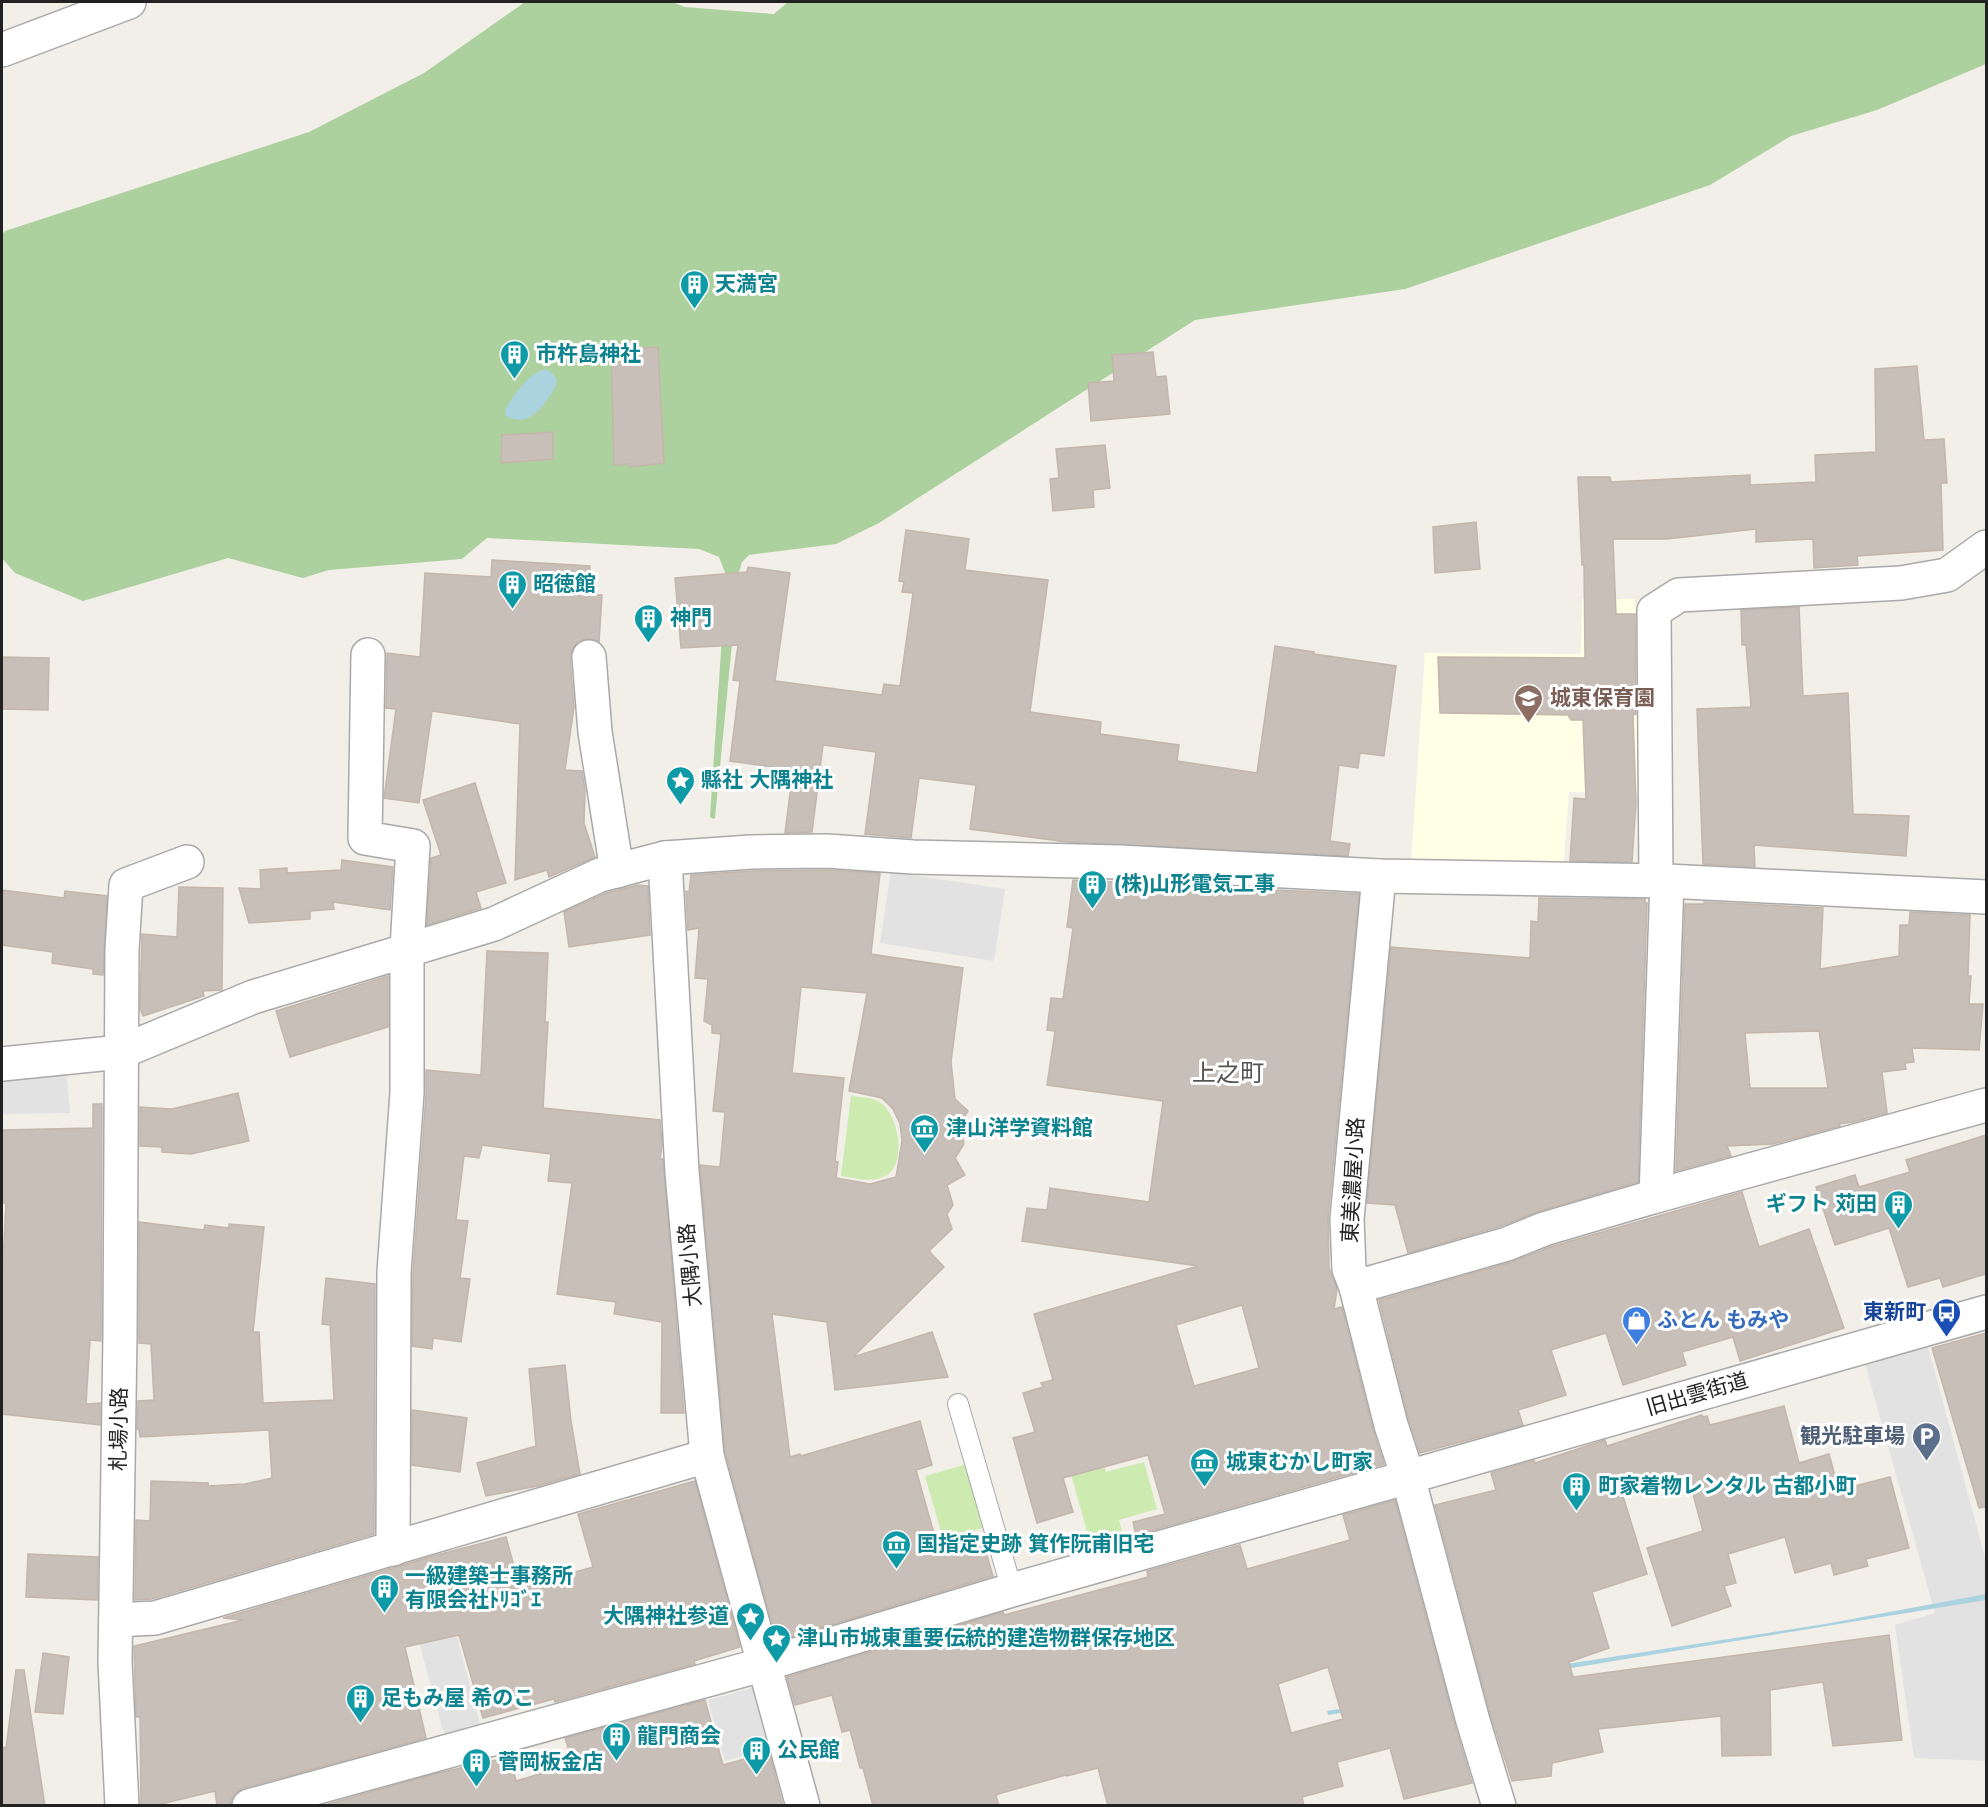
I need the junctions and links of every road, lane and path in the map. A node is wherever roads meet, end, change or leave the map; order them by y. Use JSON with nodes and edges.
{"nodes":[{"id":1,"x":129,"y":2,"type":"edge"},
{"id":2,"x":2,"y":50,"type":"edge"},
{"id":3,"x":1986,"y":547,"type":"edge"},
{"id":4,"x":368,"y":655,"type":"dead end"},
{"id":5,"x":589,"y":657,"type":"dead end"},
{"id":6,"x":665,"y":858,"type":"junction"},
{"id":7,"x":188,"y":862,"type":"dead end"},
{"id":8,"x":617,"y":871,"type":"junction"},
{"id":9,"x":1378,"y":876,"type":"junction"},
{"id":10,"x":1661,"y":880,"type":"junction"},
{"id":11,"x":1986,"y":897,"type":"edge"},
{"id":12,"x":407,"y":949,"type":"junction"},
{"id":13,"x":121,"y":1052,"type":"junction"},
{"id":14,"x":2,"y":1064,"type":"edge"},
{"id":15,"x":1986,"y":1105,"type":"edge"},
{"id":16,"x":1656,"y":1196,"type":"junction"},
{"id":17,"x":1356,"y":1287,"type":"junction"},
{"id":18,"x":1986,"y":1312,"type":"edge"},
{"id":19,"x":958,"y":1404,"type":"dead end"},
{"id":20,"x":707,"y":1456,"type":"junction"},
{"id":21,"x":1408,"y":1477,"type":"junction"},
{"id":22,"x":393,"y":1549,"type":"junction"},
{"id":23,"x":1012,"y":1590,"type":"junction"},
{"id":24,"x":116,"y":1620,"type":"junction"},
{"id":25,"x":765,"y":1664,"type":"junction"},
{"id":26,"x":122,"y":1806,"type":"edge"},
{"id":27,"x":249,"y":1806,"type":"edge"},
{"id":28,"x":803,"y":1806,"type":"edge"},
{"id":29,"x":1499,"y":1806,"type":"edge"}],
"edges":[{"from":1,"to":2,"type":"street"},
{"from":3,"to":10,"type":"street"},
{"from":4,"to":12,"type":"street"},
{"from":5,"to":8,"type":"street"},
{"from":6,"to":8,"type":"street"},
{"from":6,"to":9,"type":"street"},
{"from":6,"to":20,"type":"street","name":"大隅小路"},
{"from":7,"to":13,"type":"street","name":"札場小路"},
{"from":8,"to":12,"type":"street"},
{"from":9,"to":10,"type":"street"},
{"from":9,"to":17,"type":"street","name":"東美濃屋小路"},
{"from":10,"to":11,"type":"street"},
{"from":10,"to":16,"type":"street"},
{"from":12,"to":13,"type":"street"},
{"from":12,"to":22,"type":"street"},
{"from":13,"to":14,"type":"street"},
{"from":13,"to":24,"type":"street","name":"札場小路"},
{"from":15,"to":16,"type":"street"},
{"from":16,"to":17,"type":"street"},
{"from":17,"to":21,"type":"street","name":"東美濃屋小路"},
{"from":18,"to":21,"type":"street","name":"旧出雲街道"},
{"from":19,"to":23,"type":"lane"},
{"from":20,"to":22,"type":"street"},
{"from":20,"to":25,"type":"street","name":"大隅小路"},
{"from":21,"to":23,"type":"street","name":"旧出雲街道"},
{"from":21,"to":29,"type":"street","name":"東美濃屋小路"},
{"from":22,"to":24,"type":"street"},
{"from":23,"to":25,"type":"street","name":"旧出雲街道"},
{"from":24,"to":26,"type":"street","name":"札場小路"},
{"from":25,"to":27,"type":"street","name":"旧出雲街道"},
{"from":25,"to":28,"type":"street","name":"大隅小路"}]}
